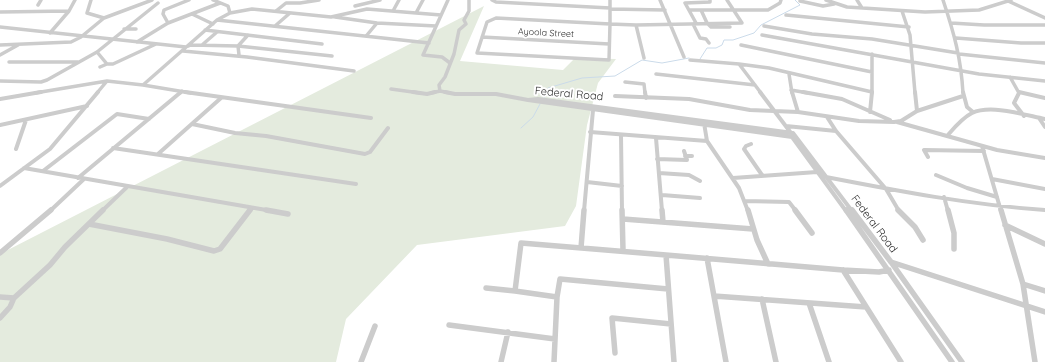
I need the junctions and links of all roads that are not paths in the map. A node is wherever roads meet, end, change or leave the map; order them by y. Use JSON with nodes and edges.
{"nodes":[{"id":1,"x":41,"y":0,"type":"edge"},
{"id":2,"x":75,"y":0,"type":"edge"},
{"id":3,"x":91,"y":0,"type":"edge"},
{"id":4,"x":189,"y":0,"type":"edge"},
{"id":5,"x":213,"y":0,"type":"edge"},
{"id":6,"x":378,"y":0,"type":"edge"},
{"id":7,"x":399,"y":0,"type":"edge"},
{"id":8,"x":423,"y":0,"type":"edge"},
{"id":9,"x":448,"y":0,"type":"edge"},
{"id":10,"x":469,"y":0,"type":"edge"},
{"id":11,"x":492,"y":0,"type":"edge"},
{"id":12,"x":527,"y":0,"type":"edge"},
{"id":13,"x":610,"y":0,"type":"edge"},
{"id":14,"x":660,"y":0,"type":"edge"},
{"id":15,"x":710,"y":0,"type":"edge"},
{"id":16,"x":727,"y":0,"type":"edge"},
{"id":17,"x":781,"y":0,"type":"edge"},
{"id":18,"x":826,"y":0,"type":"edge"},
{"id":19,"x":857,"y":0,"type":"edge"},
{"id":20,"x":943,"y":0,"type":"edge"},
{"id":21,"x":949,"y":0,"type":"edge"},
{"id":22,"x":1010,"y":0,"type":"edge"},
{"id":23,"x":152,"y":1,"type":"edge"},
{"id":24,"x":800,"y":1,"type":"dead end"},
{"id":25,"x":158,"y":3,"type":"junction"},
{"id":26,"x":220,"y":3,"type":"junction"},
{"id":27,"x":315,"y":4,"type":"dead end"},
{"id":28,"x":526,"y":4,"type":"junction"},
{"id":29,"x":834,"y":4,"type":"junction"},
{"id":30,"x":38,"y":5,"type":"dead end"},
{"id":31,"x":170,"y":6,"type":"junction"},
{"id":32,"x":355,"y":6,"type":"dead end"},
{"id":33,"x":862,"y":8,"type":"junction"},
{"id":34,"x":610,"y":9,"type":"junction"},
{"id":35,"x":665,"y":10,"type":"junction"},
{"id":36,"x":689,"y":10,"type":"junction"},
{"id":37,"x":701,"y":10,"type":"junction"},
{"id":38,"x":69,"y":11,"type":"junction"},
{"id":39,"x":276,"y":11,"type":"junction"},
{"id":40,"x":393,"y":11,"type":"junction"},
{"id":41,"x":734,"y":11,"type":"junction"},
{"id":42,"x":902,"y":11,"type":"junction"},
{"id":43,"x":946,"y":11,"type":"junction"},
{"id":44,"x":0,"y":12,"type":"edge"},
{"id":45,"x":230,"y":13,"type":"junction"},
{"id":46,"x":290,"y":13,"type":"junction"},
{"id":47,"x":343,"y":13,"type":"junction"},
{"id":48,"x":416,"y":13,"type":"junction"},
{"id":49,"x":192,"y":14,"type":"junction"},
{"id":50,"x":441,"y":15,"type":"junction"},
{"id":51,"x":786,"y":15,"type":"dead end"},
{"id":52,"x":331,"y":17,"type":"junction"},
{"id":53,"x":104,"y":18,"type":"junction"},
{"id":54,"x":342,"y":18,"type":"junction"},
{"id":55,"x":1045,"y":18,"type":"edge"},
{"id":56,"x":217,"y":20,"type":"junction"},
{"id":57,"x":168,"y":23,"type":"junction"},
{"id":58,"x":377,"y":23,"type":"junction"},
{"id":59,"x":707,"y":23,"type":"junction"},
{"id":60,"x":951,"y":23,"type":"junction"},
{"id":61,"x":213,"y":24,"type":"junction"},
{"id":62,"x":610,"y":24,"type":"junction"},
{"id":63,"x":694,"y":24,"type":"junction"},
{"id":64,"x":636,"y":25,"type":"junction"},
{"id":65,"x":671,"y":25,"type":"junction"},
{"id":66,"x":1045,"y":25,"type":"edge"},
{"id":67,"x":0,"y":26,"type":"edge"},
{"id":68,"x":275,"y":26,"type":"junction"},
{"id":69,"x":436,"y":26,"type":"junction"},
{"id":70,"x":764,"y":26,"type":"dead end"},
{"id":71,"x":730,"y":27,"type":"dead end"},
{"id":72,"x":909,"y":27,"type":"junction"},
{"id":73,"x":124,"y":29,"type":"junction"},
{"id":74,"x":136,"y":29,"type":"dead end"},
{"id":75,"x":205,"y":30,"type":"junction"},
{"id":76,"x":217,"y":32,"type":"junction"},
{"id":77,"x":50,"y":33,"type":"junction"},
{"id":78,"x":248,"y":35,"type":"junction"},
{"id":79,"x":367,"y":35,"type":"junction"},
{"id":80,"x":762,"y":35,"type":"dead end"},
{"id":81,"x":82,"y":36,"type":"junction"},
{"id":82,"x":482,"y":37,"type":"junction"},
{"id":83,"x":956,"y":38,"type":"junction"},
{"id":84,"x":112,"y":39,"type":"junction"},
{"id":85,"x":137,"y":42,"type":"junction"},
{"id":86,"x":429,"y":43,"type":"junction"},
{"id":87,"x":709,"y":43,"type":"dead end"},
{"id":88,"x":1045,"y":43,"type":"edge"},
{"id":89,"x":19,"y":44,"type":"junction"},
{"id":90,"x":156,"y":44,"type":"junction"},
{"id":91,"x":322,"y":44,"type":"dead end"},
{"id":92,"x":609,"y":44,"type":"junction"},
{"id":93,"x":0,"y":45,"type":"edge"},
{"id":94,"x":202,"y":45,"type":"junction"},
{"id":95,"x":741,"y":45,"type":"dead end"},
{"id":96,"x":911,"y":45,"type":"junction"},
{"id":97,"x":238,"y":46,"type":"junction"},
{"id":98,"x":186,"y":47,"type":"junction"},
{"id":99,"x":182,"y":51,"type":"junction"},
{"id":100,"x":97,"y":52,"type":"junction"},
{"id":101,"x":872,"y":54,"type":"junction"},
{"id":102,"x":958,"y":54,"type":"junction"},
{"id":103,"x":0,"y":55,"type":"edge"},
{"id":104,"x":238,"y":55,"type":"junction"},
{"id":105,"x":332,"y":56,"type":"dead end"},
{"id":106,"x":684,"y":57,"type":"dead end"},
{"id":107,"x":644,"y":58,"type":"dead end"},
{"id":108,"x":690,"y":60,"type":"dead end"},
{"id":109,"x":9,"y":62,"type":"dead end"},
{"id":110,"x":78,"y":62,"type":"junction"},
{"id":111,"x":913,"y":62,"type":"junction"},
{"id":112,"x":450,"y":63,"type":"junction"},
{"id":113,"x":1045,"y":63,"type":"edge"},
{"id":114,"x":107,"y":64,"type":"junction"},
{"id":115,"x":739,"y":64,"type":"junction"},
{"id":116,"x":100,"y":67,"type":"dead end"},
{"id":117,"x":354,"y":71,"type":"dead end"},
{"id":118,"x":962,"y":71,"type":"junction"},
{"id":119,"x":872,"y":72,"type":"junction"},
{"id":120,"x":656,"y":74,"type":"dead end"},
{"id":121,"x":789,"y":74,"type":"junction"},
{"id":122,"x":1010,"y":77,"type":"junction"},
{"id":123,"x":0,"y":81,"type":"edge"},
{"id":124,"x":107,"y":81,"type":"junction"},
{"id":125,"x":1045,"y":81,"type":"edge"},
{"id":126,"x":625,"y":82,"type":"dead end"},
{"id":127,"x":144,"y":85,"type":"junction"},
{"id":128,"x":755,"y":85,"type":"junction"},
{"id":129,"x":391,"y":89,"type":"dead end"},
{"id":130,"x":790,"y":90,"type":"junction"},
{"id":131,"x":182,"y":91,"type":"junction"},
{"id":132,"x":440,"y":91,"type":"junction"},
{"id":133,"x":872,"y":92,"type":"junction"},
{"id":134,"x":1019,"y":94,"type":"junction"},
{"id":135,"x":615,"y":96,"type":"dead end"},
{"id":136,"x":963,"y":96,"type":"junction"},
{"id":137,"x":220,"y":98,"type":"junction"},
{"id":138,"x":646,"y":98,"type":"junction"},
{"id":139,"x":1045,"y":98,"type":"edge"},
{"id":140,"x":0,"y":100,"type":"edge"},
{"id":141,"x":548,"y":102,"type":"junction"},
{"id":142,"x":87,"y":106,"type":"junction"},
{"id":143,"x":593,"y":110,"type":"junction"},
{"id":144,"x":775,"y":111,"type":"junction"},
{"id":145,"x":917,"y":111,"type":"junction"},
{"id":146,"x":798,"y":112,"type":"junction"},
{"id":147,"x":870,"y":112,"type":"junction"},
{"id":148,"x":973,"y":112,"type":"junction"},
{"id":149,"x":1024,"y":116,"type":"junction"},
{"id":150,"x":827,"y":117,"type":"junction"},
{"id":151,"x":371,"y":118,"type":"dead end"},
{"id":152,"x":1039,"y":118,"type":"junction"},
{"id":153,"x":149,"y":119,"type":"junction"},
{"id":154,"x":1045,"y":119,"type":"edge"},
{"id":155,"x":26,"y":120,"type":"junction"},
{"id":156,"x":704,"y":122,"type":"junction"},
{"id":157,"x":894,"y":122,"type":"junction"},
{"id":158,"x":192,"y":124,"type":"junction"},
{"id":159,"x":0,"y":125,"type":"edge"},
{"id":160,"x":786,"y":126,"type":"junction"},
{"id":161,"x":1045,"y":127,"type":"edge"},
{"id":162,"x":388,"y":128,"type":"dead end"},
{"id":163,"x":836,"y":131,"type":"junction"},
{"id":164,"x":590,"y":132,"type":"junction"},
{"id":165,"x":621,"y":135,"type":"junction"},
{"id":166,"x":791,"y":135,"type":"junction"},
{"id":167,"x":947,"y":136,"type":"junction"},
{"id":168,"x":656,"y":138,"type":"junction"},
{"id":169,"x":707,"y":141,"type":"junction"},
{"id":170,"x":752,"y":144,"type":"dead end"},
{"id":171,"x":113,"y":148,"type":"junction"},
{"id":172,"x":16,"y":149,"type":"dead end"},
{"id":173,"x":983,"y":149,"type":"junction"},
{"id":174,"x":158,"y":154,"type":"junction"},
{"id":175,"x":692,"y":156,"type":"dead end"},
{"id":176,"x":928,"y":157,"type":"dead end"},
{"id":177,"x":1045,"y":158,"type":"edge"},
{"id":178,"x":657,"y":159,"type":"junction"},
{"id":179,"x":24,"y":168,"type":"junction"},
{"id":180,"x":43,"y":172,"type":"junction"},
{"id":181,"x":817,"y":172,"type":"junction"},
{"id":182,"x":658,"y":173,"type":"junction"},
{"id":183,"x":762,"y":175,"type":"junction"},
{"id":184,"x":936,"y":175,"type":"dead end"},
{"id":185,"x":826,"y":177,"type":"junction"},
{"id":186,"x":78,"y":178,"type":"junction"},
{"id":187,"x":733,"y":178,"type":"junction"},
{"id":188,"x":84,"y":179,"type":"junction"},
{"id":189,"x":992,"y":179,"type":"junction"},
{"id":190,"x":700,"y":181,"type":"dead end"},
{"id":191,"x":587,"y":182,"type":"junction"},
{"id":192,"x":356,"y":184,"type":"dead end"},
{"id":193,"x":0,"y":186,"type":"edge"},
{"id":194,"x":622,"y":186,"type":"junction"},
{"id":195,"x":127,"y":187,"type":"junction"},
{"id":196,"x":886,"y":189,"type":"junction"},
{"id":197,"x":1045,"y":189,"type":"edge"},
{"id":198,"x":662,"y":195,"type":"junction"},
{"id":199,"x":997,"y":197,"type":"junction"},
{"id":200,"x":700,"y":198,"type":"dead end"},
{"id":201,"x":944,"y":198,"type":"junction"},
{"id":202,"x":746,"y":201,"type":"junction"},
{"id":203,"x":1000,"y":207,"type":"junction"},
{"id":204,"x":252,"y":208,"type":"junction"},
{"id":205,"x":1045,"y":210,"type":"edge"},
{"id":206,"x":288,"y":214,"type":"dead end"},
{"id":207,"x":623,"y":219,"type":"junction"},
{"id":208,"x":663,"y":222,"type":"junction"},
{"id":209,"x":89,"y":224,"type":"junction"},
{"id":210,"x":1005,"y":225,"type":"junction"},
{"id":211,"x":753,"y":229,"type":"junction"},
{"id":212,"x":812,"y":233,"type":"dead end"},
{"id":213,"x":923,"y":240,"type":"dead end"},
{"id":214,"x":1045,"y":244,"type":"edge"},
{"id":215,"x":581,"y":248,"type":"junction"},
{"id":216,"x":954,"y":249,"type":"dead end"},
{"id":217,"x":623,"y":250,"type":"junction"},
{"id":218,"x":0,"y":254,"type":"edge"},
{"id":219,"x":666,"y":255,"type":"junction"},
{"id":220,"x":707,"y":258,"type":"junction"},
{"id":221,"x":891,"y":262,"type":"junction"},
{"id":222,"x":768,"y":264,"type":"junction"},
{"id":223,"x":843,"y":270,"type":"junction"},
{"id":224,"x":889,"y":270,"type":"junction"},
{"id":225,"x":1023,"y":284,"type":"junction"},
{"id":226,"x":486,"y":288,"type":"dead end"},
{"id":227,"x":668,"y":289,"type":"junction"},
{"id":228,"x":515,"y":291,"type":"junction"},
{"id":229,"x":1045,"y":291,"type":"edge"},
{"id":230,"x":714,"y":296,"type":"junction"},
{"id":231,"x":0,"y":297,"type":"edge"},
{"id":232,"x":557,"y":297,"type":"junction"},
{"id":233,"x":14,"y":298,"type":"junction"},
{"id":234,"x":762,"y":299,"type":"junction"},
{"id":235,"x":809,"y":303,"type":"junction"},
{"id":236,"x":1027,"y":306,"type":"junction"},
{"id":237,"x":866,"y":307,"type":"junction"},
{"id":238,"x":1045,"y":312,"type":"edge"},
{"id":239,"x":0,"y":318,"type":"edge"},
{"id":240,"x":671,"y":324,"type":"junction"},
{"id":241,"x":449,"y":325,"type":"dead end"},
{"id":242,"x":375,"y":326,"type":"dead end"},
{"id":243,"x":508,"y":332,"type":"junction"},
{"id":244,"x":555,"y":339,"type":"junction"},
{"id":245,"x":615,"y":353,"type":"dead end"},
{"id":246,"x":952,"y":361,"type":"edge"},
{"id":247,"x":961,"y":361,"type":"edge"},
{"id":248,"x":361,"y":362,"type":"edge"},
{"id":249,"x":501,"y":362,"type":"edge"},
{"id":250,"x":554,"y":362,"type":"edge"},
{"id":251,"x":674,"y":362,"type":"edge"},
{"id":252,"x":726,"y":362,"type":"edge"},
{"id":253,"x":776,"y":362,"type":"edge"},
{"id":254,"x":829,"y":362,"type":"edge"},
{"id":255,"x":901,"y":362,"type":"edge"},
{"id":256,"x":1035,"y":362,"type":"edge"}],
"edges":[{"from":1,"to":30,"type":"street"},
{"from":2,"to":38,"type":"street"},
{"from":3,"to":53,"type":"street"},
{"from":4,"to":31,"type":"street"},
{"from":5,"to":26,"type":"street"},
{"from":6,"to":32,"type":"street"},
{"from":7,"to":40,"type":"street"},
{"from":8,"to":48,"type":"street"},
{"from":9,"to":50,"type":"street"},
{"from":10,"to":112,"type":"street"},
{"from":11,"to":28,"type":"street"},
{"from":12,"to":28,"type":"street"},
{"from":13,"to":34,"type":"street"},
{"from":14,"to":35,"type":"street"},
{"from":15,"to":36,"type":"street"},
{"from":16,"to":41,"type":"street"},
{"from":17,"to":41,"type":"street"},
{"from":18,"to":29,"type":"street"},
{"from":19,"to":33,"type":"street"},
{"from":20,"to":21,"type":"street"},
{"from":20,"to":43,"type":"street"},
{"from":22,"to":43,"type":"street"},
{"from":22,"to":55,"type":"street"},
{"from":23,"to":25,"type":"street"},
{"from":23,"to":53,"type":"street"},
{"from":24,"to":29,"type":"street"},
{"from":25,"to":31,"type":"street"},
{"from":25,"to":73,"type":"street"},
{"from":26,"to":45,"type":"street"},
{"from":26,"to":49,"type":"street"},
{"from":27,"to":39,"type":"street"},
{"from":28,"to":34,"type":"street"},
{"from":29,"to":33,"type":"street"},
{"from":31,"to":57,"type":"street"},
{"from":33,"to":42,"type":"street"},
{"from":34,"to":35,"type":"street"},
{"from":34,"to":62,"type":"street"},
{"from":35,"to":65,"type":"street"},
{"from":36,"to":37,"type":"street"},
{"from":36,"to":63,"type":"street"},
{"from":37,"to":41,"type":"street"},
{"from":37,"to":59,"type":"street"},
{"from":38,"to":44,"type":"street"},
{"from":38,"to":77,"type":"street"},
{"from":39,"to":45,"type":"street"},
{"from":39,"to":46,"type":"street"},
{"from":40,"to":47,"type":"street"},
{"from":40,"to":48,"type":"street"},
{"from":41,"to":59,"type":"street"},
{"from":42,"to":43,"type":"street"},
{"from":42,"to":72,"type":"street"},
{"from":43,"to":60,"type":"street"},
{"from":45,"to":56,"type":"street"},
{"from":46,"to":52,"type":"street"},
{"from":46,"to":68,"type":"street"},
{"from":47,"to":52,"type":"street"},
{"from":47,"to":54,"type":"street"},
{"from":48,"to":50,"type":"street"},
{"from":49,"to":57,"type":"street"},
{"from":49,"to":61,"type":"street"},
{"from":50,"to":69,"type":"street"},
{"from":51,"to":72,"type":"street"},
{"from":52,"to":54,"type":"street"},
{"from":53,"to":81,"type":"street"},
{"from":54,"to":58,"type":"street"},
{"from":56,"to":61,"type":"street"},
{"from":56,"to":68,"type":"street"},
{"from":57,"to":85,"type":"street"},
{"from":58,"to":69,"type":"street"},
{"from":58,"to":79,"type":"street"},
{"from":59,"to":63,"type":"street"},
{"from":59,"to":71,"type":"street"},
{"from":60,"to":66,"type":"street"},
{"from":60,"to":83,"type":"street"},
{"from":61,"to":75,"type":"street"},
{"from":62,"to":64,"type":"street"},
{"from":62,"to":82,"type":"street"},
{"from":62,"to":92,"type":"street"},
{"from":63,"to":65,"type":"street"},
{"from":63,"to":87,"type":"street"},
{"from":64,"to":65,"type":"street"},
{"from":64,"to":107,"type":"street"},
{"from":65,"to":106,"type":"street"},
{"from":67,"to":77,"type":"street"},
{"from":68,"to":79,"type":"street"},
{"from":69,"to":86,"type":"street"},
{"from":70,"to":96,"type":"street"},
{"from":72,"to":96,"type":"street"},
{"from":73,"to":74,"type":"street"},
{"from":73,"to":84,"type":"street"},
{"from":75,"to":76,"type":"street"},
{"from":75,"to":98,"type":"street"},
{"from":76,"to":78,"type":"street"},
{"from":76,"to":94,"type":"street"},
{"from":77,"to":81,"type":"street"},
{"from":78,"to":91,"type":"street"},
{"from":78,"to":97,"type":"street"},
{"from":79,"to":86,"type":"street"},
{"from":80,"to":101,"type":"street"},
{"from":81,"to":84,"type":"street"},
{"from":81,"to":89,"type":"street"},
{"from":82,"to":92,"type":"street","name":"Ayoola Street"},
{"from":82,"to":92,"type":"street"},
{"from":83,"to":88,"type":"street"},
{"from":83,"to":102,"type":"street"},
{"from":84,"to":85,"type":"street"},
{"from":84,"to":100,"type":"street"},
{"from":85,"to":90,"type":"street"},
{"from":86,"to":112,"type":"street"},
{"from":89,"to":93,"type":"street"},
{"from":89,"to":103,"type":"street"},
{"from":90,"to":98,"type":"street"},
{"from":90,"to":114,"type":"street"},
{"from":94,"to":97,"type":"street"},
{"from":94,"to":98,"type":"street"},
{"from":95,"to":119,"type":"street"},
{"from":96,"to":102,"type":"street"},
{"from":96,"to":111,"type":"street"},
{"from":97,"to":104,"type":"street"},
{"from":97,"to":105,"type":"street"},
{"from":98,"to":99,"type":"street"},
{"from":99,"to":104,"type":"street"},
{"from":99,"to":127,"type":"street"},
{"from":100,"to":110,"type":"street"},
{"from":100,"to":114,"type":"street"},
{"from":101,"to":111,"type":"street"},
{"from":101,"to":119,"type":"street"},
{"from":102,"to":113,"type":"street"},
{"from":102,"to":118,"type":"street"},
{"from":104,"to":117,"type":"street"},
{"from":108,"to":115,"type":"street"},
{"from":109,"to":110,"type":"street"},
{"from":110,"to":123,"type":"street"},
{"from":111,"to":118,"type":"street"},
{"from":111,"to":145,"type":"street"},
{"from":112,"to":132,"type":"street"},
{"from":114,"to":116,"type":"street"},
{"from":115,"to":121,"type":"street"},
{"from":115,"to":128,"type":"street"},
{"from":118,"to":122,"type":"street"},
{"from":118,"to":136,"type":"street"},
{"from":119,"to":133,"type":"street"},
{"from":120,"to":128,"type":"street"},
{"from":121,"to":130,"type":"street"},
{"from":121,"to":133,"type":"street"},
{"from":122,"to":125,"type":"street"},
{"from":122,"to":134,"type":"street"},
{"from":124,"to":127,"type":"street"},
{"from":124,"to":140,"type":"street"},
{"from":124,"to":142,"type":"street"},
{"from":126,"to":138,"type":"street"},
{"from":127,"to":131,"type":"street"},
{"from":128,"to":144,"type":"street"},
{"from":129,"to":132,"type":"street","name":"Federal Road"},
{"from":130,"to":146,"type":"street"},
{"from":130,"to":147,"type":"street"},
{"from":131,"to":137,"type":"street"},
{"from":131,"to":153,"type":"street"},
{"from":132,"to":141,"type":"street","name":"Federal Road"},
{"from":133,"to":147,"type":"street"},
{"from":134,"to":139,"type":"street"},
{"from":134,"to":149,"type":"street"},
{"from":135,"to":138,"type":"street"},
{"from":136,"to":145,"type":"street"},
{"from":136,"to":148,"type":"street"},
{"from":137,"to":151,"type":"street"},
{"from":137,"to":158,"type":"street"},
{"from":138,"to":144,"type":"street"},
{"from":141,"to":143,"type":"street","name":"Federal Road"},
{"from":141,"to":156,"type":"street","name":"Federal Road"},
{"from":142,"to":155,"type":"street"},
{"from":142,"to":179,"type":"street"},
{"from":143,"to":156,"type":"street","name":"Federal Road"},
{"from":143,"to":164,"type":"street"},
{"from":144,"to":146,"type":"street"},
{"from":144,"to":160,"type":"street"},
{"from":145,"to":157,"type":"street"},
{"from":146,"to":150,"type":"street"},
{"from":147,"to":157,"type":"street"},
{"from":148,"to":149,"type":"street"},
{"from":148,"to":167,"type":"street"},
{"from":149,"to":152,"type":"street"},
{"from":150,"to":157,"type":"street"},
{"from":150,"to":163,"type":"street"},
{"from":152,"to":154,"type":"street"},
{"from":152,"to":161,"type":"street"},
{"from":153,"to":171,"type":"street"},
{"from":153,"to":180,"type":"street"},
{"from":155,"to":159,"type":"street"},
{"from":155,"to":172,"type":"street"},
{"from":156,"to":166,"type":"street","name":"Federal Road"},
{"from":156,"to":169,"type":"street"},
{"from":157,"to":167,"type":"street"},
{"from":158,"to":162,"type":"street"},
{"from":158,"to":174,"type":"street"},
{"from":160,"to":163,"type":"street"},
{"from":160,"to":166,"type":"street"},
{"from":163,"to":196,"type":"street"},
{"from":164,"to":165,"type":"street"},
{"from":164,"to":191,"type":"street"},
{"from":165,"to":168,"type":"street"},
{"from":165,"to":194,"type":"street"},
{"from":166,"to":181,"type":"street","name":"Federal Road"},
{"from":166,"to":185,"type":"street","name":"Federal Road"},
{"from":167,"to":173,"type":"street"},
{"from":168,"to":169,"type":"street"},
{"from":168,"to":178,"type":"street"},
{"from":169,"to":187,"type":"street"},
{"from":170,"to":183,"type":"street"},
{"from":171,"to":174,"type":"street"},
{"from":171,"to":186,"type":"street"},
{"from":173,"to":176,"type":"street"},
{"from":173,"to":177,"type":"street"},
{"from":173,"to":189,"type":"street"},
{"from":174,"to":192,"type":"street"},
{"from":175,"to":178,"type":"street"},
{"from":178,"to":182,"type":"street"},
{"from":179,"to":180,"type":"street"},
{"from":179,"to":193,"type":"street"},
{"from":180,"to":186,"type":"street"},
{"from":181,"to":183,"type":"street"},
{"from":181,"to":224,"type":"street","name":"Federal Road"},
{"from":182,"to":190,"type":"street"},
{"from":182,"to":198,"type":"street"},
{"from":183,"to":187,"type":"street"},
{"from":184,"to":199,"type":"street"},
{"from":185,"to":196,"type":"street"},
{"from":185,"to":221,"type":"street","name":"Federal Road"},
{"from":186,"to":188,"type":"street"},
{"from":187,"to":202,"type":"street"},
{"from":188,"to":195,"type":"street"},
{"from":188,"to":218,"type":"street"},
{"from":189,"to":197,"type":"street"},
{"from":189,"to":199,"type":"street"},
{"from":191,"to":194,"type":"street"},
{"from":191,"to":215,"type":"street"},
{"from":194,"to":207,"type":"street"},
{"from":195,"to":204,"type":"street"},
{"from":195,"to":209,"type":"street"},
{"from":196,"to":201,"type":"street"},
{"from":196,"to":213,"type":"street"},
{"from":198,"to":200,"type":"street"},
{"from":198,"to":208,"type":"street"},
{"from":199,"to":203,"type":"street"},
{"from":201,"to":203,"type":"street"},
{"from":201,"to":216,"type":"street"},
{"from":202,"to":211,"type":"street"},
{"from":202,"to":212,"type":"street"},
{"from":203,"to":205,"type":"street"},
{"from":203,"to":210,"type":"street"},
{"from":204,"to":206,"type":"street"},
{"from":204,"to":209,"type":"street"},
{"from":207,"to":208,"type":"street"},
{"from":207,"to":217,"type":"street"},
{"from":208,"to":211,"type":"street"},
{"from":209,"to":233,"type":"street"},
{"from":210,"to":214,"type":"street"},
{"from":210,"to":225,"type":"street"},
{"from":211,"to":222,"type":"street"},
{"from":215,"to":217,"type":"street"},
{"from":215,"to":228,"type":"street"},
{"from":217,"to":219,"type":"street"},
{"from":219,"to":220,"type":"street"},
{"from":219,"to":227,"type":"street"},
{"from":220,"to":222,"type":"street"},
{"from":220,"to":230,"type":"street"},
{"from":221,"to":236,"type":"street"},
{"from":221,"to":247,"type":"street","name":"Federal Road"},
{"from":222,"to":223,"type":"street"},
{"from":223,"to":224,"type":"street"},
{"from":223,"to":237,"type":"street"},
{"from":224,"to":246,"type":"street","name":"Federal Road"},
{"from":225,"to":229,"type":"street"},
{"from":225,"to":236,"type":"street"},
{"from":226,"to":228,"type":"street"},
{"from":227,"to":232,"type":"street"},
{"from":227,"to":240,"type":"street"},
{"from":228,"to":232,"type":"street"},
{"from":230,"to":234,"type":"street"},
{"from":230,"to":252,"type":"street"},
{"from":231,"to":233,"type":"street"},
{"from":232,"to":244,"type":"street"},
{"from":233,"to":239,"type":"street"},
{"from":234,"to":235,"type":"street"},
{"from":234,"to":253,"type":"street"},
{"from":235,"to":237,"type":"street"},
{"from":235,"to":254,"type":"street"},
{"from":236,"to":238,"type":"street"},
{"from":236,"to":256,"type":"street"},
{"from":237,"to":255,"type":"street"},
{"from":240,"to":245,"type":"street"},
{"from":240,"to":251,"type":"street"},
{"from":241,"to":243,"type":"street"},
{"from":242,"to":248,"type":"street"},
{"from":243,"to":244,"type":"street"},
{"from":243,"to":249,"type":"street"},
{"from":244,"to":250,"type":"street"},
{"from":246,"to":247,"type":"street"}]}
